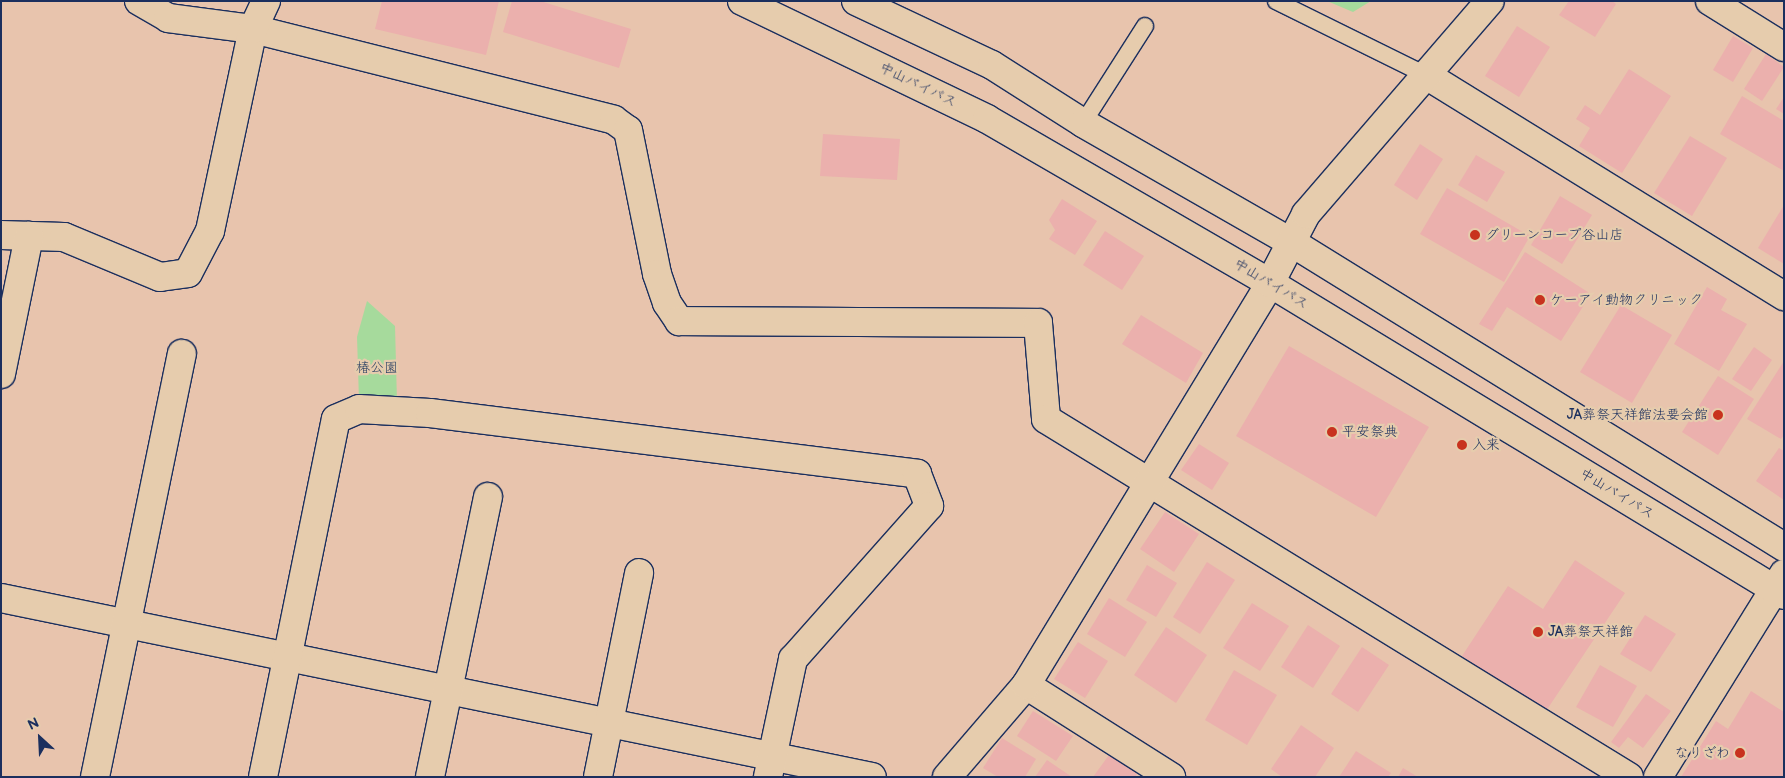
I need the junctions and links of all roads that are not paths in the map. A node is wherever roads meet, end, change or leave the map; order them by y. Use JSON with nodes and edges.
{"nodes":[{"id":1,"x":139,"y":1,"type":"edge"},
{"id":2,"x":266,"y":1,"type":"edge"},
{"id":3,"x":742,"y":1,"type":"edge"},
{"id":4,"x":856,"y":1,"type":"edge"},
{"id":5,"x":1276,"y":1,"type":"edge"},
{"id":6,"x":1490,"y":1,"type":"edge"},
{"id":7,"x":1710,"y":1,"type":"edge"},
{"id":8,"x":1145,"y":26,"type":"dead end"},
{"id":9,"x":253,"y":29,"type":"junction"},
{"id":10,"x":1784,"y":47,"type":"edge"},
{"id":11,"x":1426,"y":76,"type":"junction"},
{"id":12,"x":1083,"y":123,"type":"junction"},
{"id":13,"x":1,"y":235,"type":"edge"},
{"id":14,"x":30,"y":236,"type":"junction"},
{"id":15,"x":1291,"y":242,"type":"junction"},
{"id":16,"x":1270,"y":283,"type":"junction"},
{"id":17,"x":1784,"y":296,"type":"edge"},
{"id":18,"x":182,"y":354,"type":"dead end"},
{"id":19,"x":1,"y":374,"type":"edge"},
{"id":20,"x":1150,"y":483,"type":"junction"},
{"id":21,"x":488,"y":497,"type":"dead end"},
{"id":22,"x":1784,"y":547,"type":"edge"},
{"id":23,"x":639,"y":573,"type":"dead end"},
{"id":24,"x":1781,"y":586,"type":"edge"},
{"id":25,"x":1,"y":598,"type":"edge"},
{"id":26,"x":126,"y":623,"type":"junction"},
{"id":27,"x":288,"y":657,"type":"junction"},
{"id":28,"x":1026,"y":685,"type":"junction"},
{"id":29,"x":448,"y":690,"type":"junction"},
{"id":30,"x":609,"y":723,"type":"junction"},
{"id":31,"x":771,"y":767,"type":"edge"},
{"id":32,"x":94,"y":777,"type":"edge"},
{"id":33,"x":263,"y":777,"type":"edge"},
{"id":34,"x":430,"y":777,"type":"edge"},
{"id":35,"x":598,"y":777,"type":"edge"},
{"id":36,"x":872,"y":777,"type":"edge"},
{"id":37,"x":947,"y":777,"type":"edge"},
{"id":38,"x":1171,"y":777,"type":"edge"},
{"id":39,"x":1629,"y":777,"type":"edge"},
{"id":40,"x":1658,"y":777,"type":"edge"}],
"edges":[{"from":1,"to":9,"type":"street"},
{"from":2,"to":9,"type":"street"},
{"from":3,"to":16,"type":"street","name":"中山バイパス"},
{"from":4,"to":12,"type":"street"},
{"from":5,"to":11,"type":"lane"},
{"from":6,"to":11,"type":"street"},
{"from":7,"to":10,"type":"street"},
{"from":8,"to":12,"type":"lane"},
{"from":9,"to":14,"type":"street"},
{"from":9,"to":20,"type":"street"},
{"from":11,"to":15,"type":"street"},
{"from":11,"to":17,"type":"street"},
{"from":12,"to":15,"type":"street"},
{"from":13,"to":14,"type":"street"},
{"from":14,"to":19,"type":"street"},
{"from":15,"to":16,"type":"street"},
{"from":15,"to":22,"type":"street"},
{"from":16,"to":20,"type":"street"},
{"from":16,"to":24,"type":"street","name":"中山バイパス"},
{"from":18,"to":26,"type":"street"},
{"from":20,"to":28,"type":"street"},
{"from":20,"to":39,"type":"street"},
{"from":21,"to":29,"type":"street"},
{"from":23,"to":30,"type":"street"},
{"from":24,"to":40,"type":"street"},
{"from":25,"to":26,"type":"street"},
{"from":26,"to":27,"type":"street"},
{"from":26,"to":32,"type":"street"},
{"from":27,"to":29,"type":"street"},
{"from":27,"to":31,"type":"street"},
{"from":27,"to":33,"type":"street"},
{"from":28,"to":37,"type":"street"},
{"from":28,"to":38,"type":"street"},
{"from":29,"to":30,"type":"street"},
{"from":29,"to":34,"type":"street"},
{"from":30,"to":31,"type":"street"},
{"from":30,"to":35,"type":"street"},
{"from":31,"to":36,"type":"street"}]}
